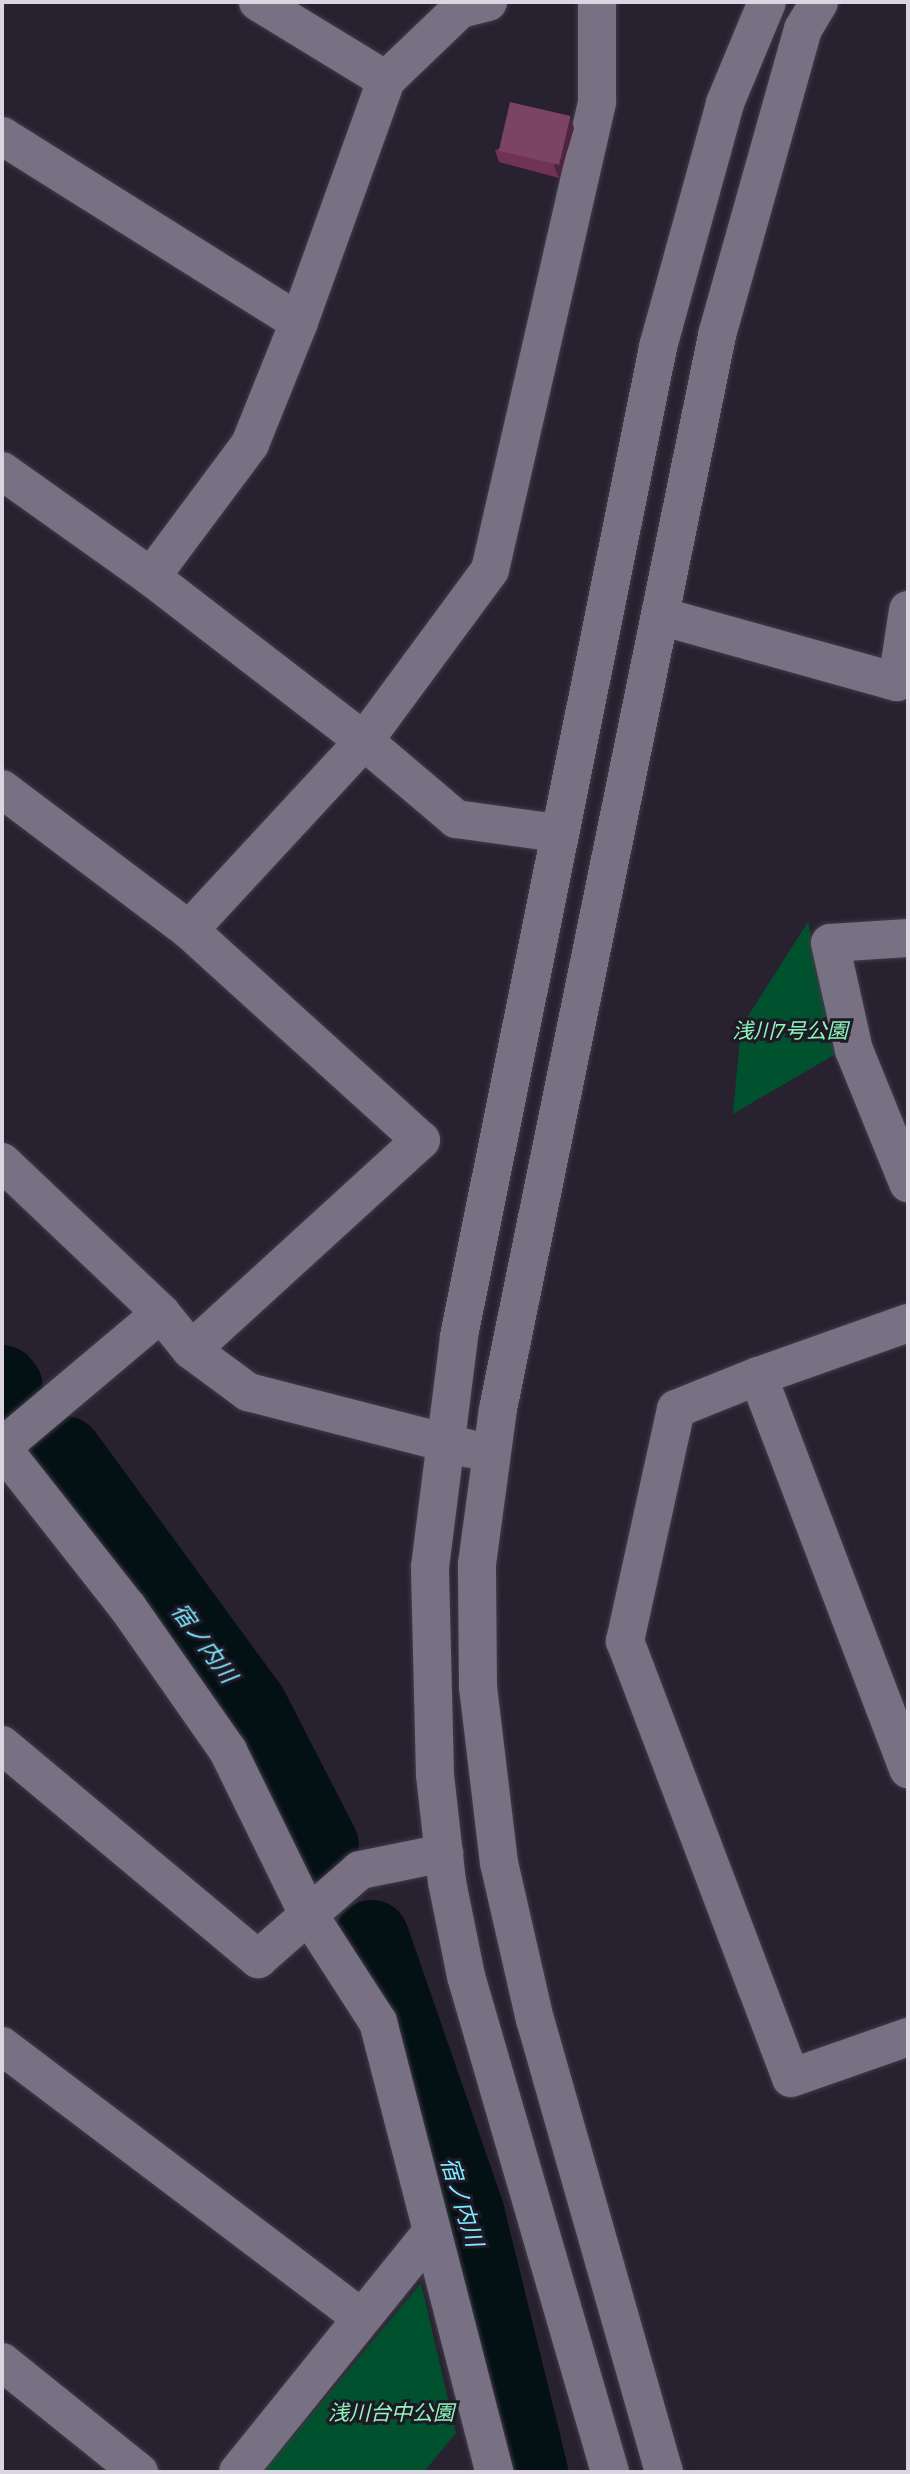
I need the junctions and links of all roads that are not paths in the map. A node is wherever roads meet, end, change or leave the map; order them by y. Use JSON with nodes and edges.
{"nodes":[{"id":1,"x":258,"y":2,"type":"edge"},
{"id":2,"x":488,"y":2,"type":"edge"},
{"id":3,"x":597,"y":2,"type":"edge"},
{"id":4,"x":767,"y":2,"type":"edge"},
{"id":5,"x":819,"y":2,"type":"edge"},
{"id":6,"x":386,"y":80,"type":"junction"},
{"id":7,"x":2,"y":136,"type":"edge"},
{"id":8,"x":299,"y":322,"type":"junction"},
{"id":9,"x":2,"y":471,"type":"edge"},
{"id":10,"x":151,"y":577,"type":"junction"},
{"id":11,"x":908,"y":610,"type":"edge"},
{"id":12,"x":660,"y":615,"type":"junction"},
{"id":13,"x":364,"y":741,"type":"junction"},
{"id":14,"x":2,"y":789,"type":"edge"},
{"id":15,"x":557,"y":833,"type":"junction"},
{"id":16,"x":189,"y":930,"type":"junction"},
{"id":17,"x":908,"y":938,"type":"edge"},
{"id":18,"x":2,"y":1162,"type":"edge"},
{"id":19,"x":908,"y":1183,"type":"edge"},
{"id":20,"x":161,"y":1313,"type":"junction"},
{"id":21,"x":908,"y":1323,"type":"edge"},
{"id":22,"x":191,"y":1350,"type":"junction"},
{"id":23,"x":758,"y":1376,"type":"junction"},
{"id":24,"x":444,"y":1443,"type":"junction"},
{"id":25,"x":2,"y":1448,"type":"edge"},
{"id":26,"x":492,"y":1454,"type":"junction"},
{"id":27,"x":2,"y":1745,"type":"edge"},
{"id":28,"x":908,"y":1769,"type":"edge"},
{"id":29,"x":444,"y":1853,"type":"junction"},
{"id":30,"x":307,"y":1912,"type":"junction"},
{"id":31,"x":908,"y":2037,"type":"edge"},
{"id":32,"x":2,"y":2046,"type":"edge"},
{"id":33,"x":430,"y":2234,"type":"junction"},
{"id":34,"x":361,"y":2318,"type":"junction"},
{"id":35,"x":2,"y":2362,"type":"edge"},
{"id":36,"x":139,"y":2472,"type":"edge"},
{"id":37,"x":238,"y":2472,"type":"edge"},
{"id":38,"x":494,"y":2472,"type":"edge"},
{"id":39,"x":610,"y":2472,"type":"edge"},
{"id":40,"x":664,"y":2472,"type":"edge"}],
"edges":[{"from":1,"to":6,"type":"street"},
{"from":2,"to":6,"type":"street"},
{"from":3,"to":13,"type":"street"},
{"from":4,"to":15,"type":"street"},
{"from":5,"to":12,"type":"street"},
{"from":6,"to":8,"type":"street"},
{"from":7,"to":8,"type":"street"},
{"from":8,"to":10,"type":"street"},
{"from":9,"to":10,"type":"street"},
{"from":10,"to":13,"type":"street"},
{"from":11,"to":12,"type":"street"},
{"from":12,"to":26,"type":"street"},
{"from":13,"to":15,"type":"street"},
{"from":13,"to":16,"type":"street"},
{"from":14,"to":16,"type":"street"},
{"from":15,"to":24,"type":"street"},
{"from":16,"to":22,"type":"street"},
{"from":17,"to":19,"type":"street"},
{"from":18,"to":20,"type":"street"},
{"from":20,"to":22,"type":"street"},
{"from":20,"to":25,"type":"street"},
{"from":21,"to":23,"type":"street"},
{"from":22,"to":24,"type":"street"},
{"from":23,"to":28,"type":"street"},
{"from":23,"to":31,"type":"street"},
{"from":24,"to":26,"type":"street"},
{"from":24,"to":29,"type":"street"},
{"from":25,"to":30,"type":"street"},
{"from":26,"to":40,"type":"street"},
{"from":27,"to":30,"type":"street"},
{"from":29,"to":30,"type":"street"},
{"from":29,"to":39,"type":"street"},
{"from":30,"to":33,"type":"street"},
{"from":32,"to":34,"type":"street"},
{"from":33,"to":34,"type":"street"},
{"from":33,"to":38,"type":"street"},
{"from":34,"to":37,"type":"street"},
{"from":35,"to":36,"type":"street"}]}
